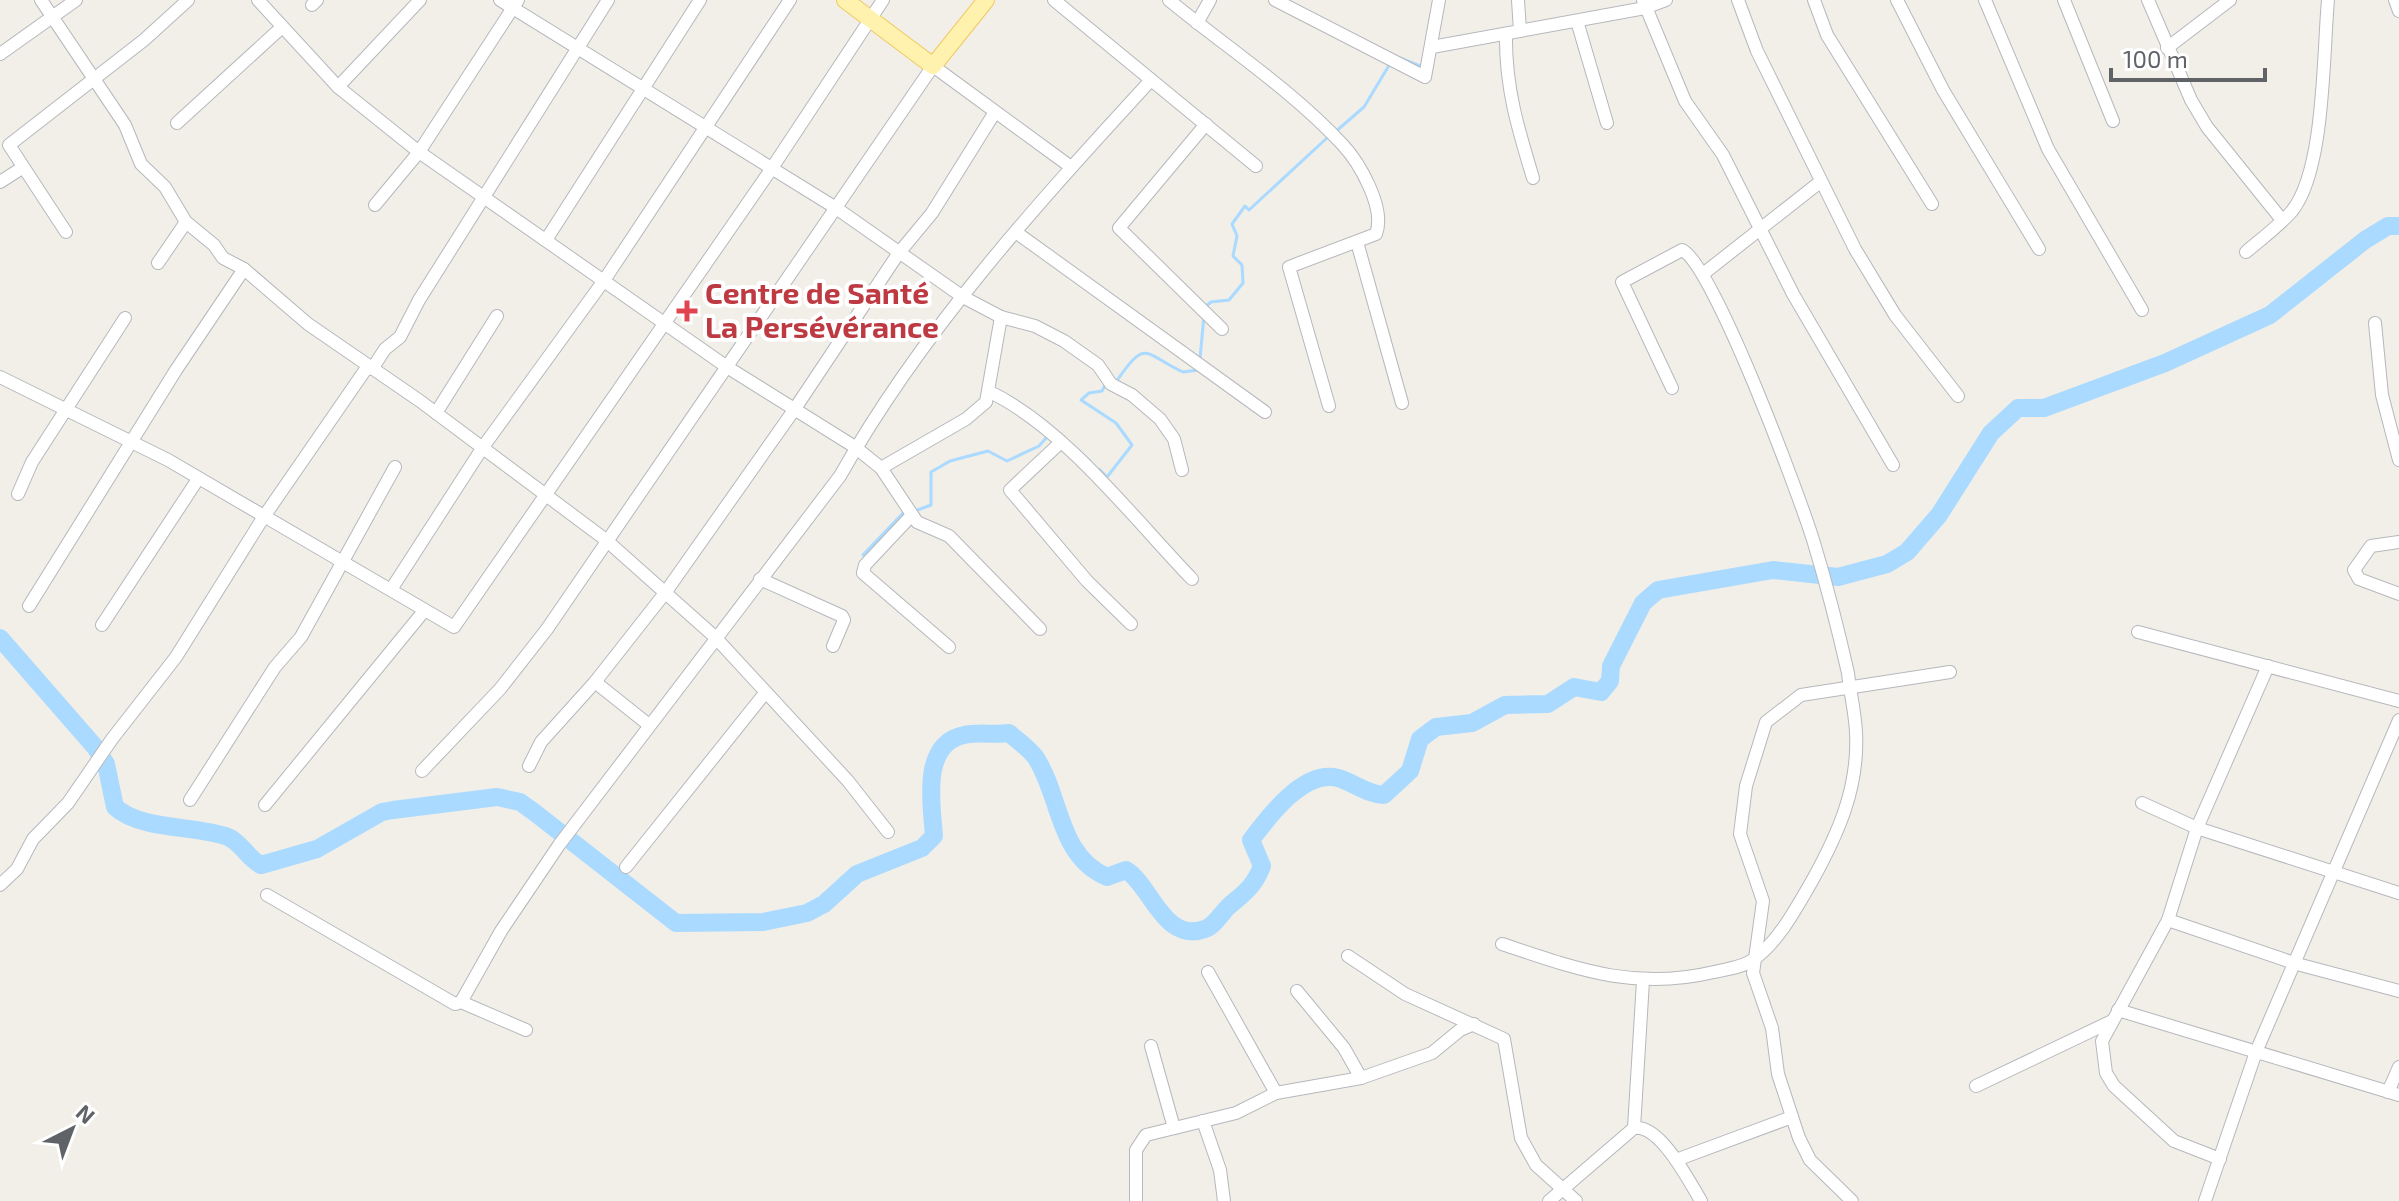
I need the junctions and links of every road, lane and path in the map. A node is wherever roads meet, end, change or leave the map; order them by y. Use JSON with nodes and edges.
{"nodes":[{"id":1,"x":41,"y":0,"type":"edge"},
{"id":2,"x":76,"y":0,"type":"edge"},
{"id":3,"x":188,"y":0,"type":"edge"},
{"id":4,"x":258,"y":0,"type":"edge"},
{"id":5,"x":420,"y":0,"type":"edge"},
{"id":6,"x":500,"y":0,"type":"edge"},
{"id":7,"x":608,"y":0,"type":"edge"},
{"id":8,"x":700,"y":0,"type":"edge"},
{"id":9,"x":790,"y":0,"type":"edge"},
{"id":10,"x":845,"y":0,"type":"edge"},
{"id":11,"x":883,"y":0,"type":"edge"},
{"id":12,"x":986,"y":0,"type":"edge"},
{"id":13,"x":1054,"y":0,"type":"edge"},
{"id":14,"x":1169,"y":0,"type":"edge"},
{"id":15,"x":1210,"y":0,"type":"edge"},
{"id":16,"x":1275,"y":0,"type":"edge"},
{"id":17,"x":1518,"y":0,"type":"edge"},
{"id":18,"x":1666,"y":0,"type":"edge"},
{"id":19,"x":1738,"y":0,"type":"edge"},
{"id":20,"x":1814,"y":0,"type":"edge"},
{"id":21,"x":1897,"y":0,"type":"edge"},
{"id":22,"x":1985,"y":0,"type":"edge"},
{"id":23,"x":2064,"y":0,"type":"edge"},
{"id":24,"x":2148,"y":0,"type":"edge"},
{"id":25,"x":2230,"y":0,"type":"edge"},
{"id":26,"x":2328,"y":0,"type":"edge"},
{"id":27,"x":2395,"y":0,"type":"edge"},
{"id":28,"x":1437,"y":1,"type":"edge"},
{"id":29,"x":515,"y":4,"type":"edge"},
{"id":30,"x":1644,"y":4,"type":"edge"},
{"id":31,"x":2399,"y":11,"type":"edge"},
{"id":32,"x":51,"y":18,"type":"junction"},
{"id":33,"x":870,"y":20,"type":"junction"},
{"id":34,"x":1577,"y":21,"type":"junction"},
{"id":35,"x":1197,"y":23,"type":"junction"},
{"id":36,"x":281,"y":28,"type":"junction"},
{"id":37,"x":1520,"y":31,"type":"junction"},
{"id":38,"x":1506,"y":34,"type":"junction"},
{"id":39,"x":1432,"y":47,"type":"junction"},
{"id":40,"x":575,"y":48,"type":"junction"},
{"id":41,"x":2167,"y":48,"type":"junction"},
{"id":42,"x":0,"y":54,"type":"edge"},
{"id":43,"x":933,"y":66,"type":"junction"},
{"id":44,"x":93,"y":77,"type":"junction"},
{"id":45,"x":1151,"y":80,"type":"junction"},
{"id":46,"x":338,"y":87,"type":"junction"},
{"id":47,"x":643,"y":90,"type":"junction"},
{"id":48,"x":995,"y":112,"type":"junction"},
{"id":49,"x":2113,"y":121,"type":"dead end"},
{"id":50,"x":177,"y":123,"type":"dead end"},
{"id":51,"x":1607,"y":123,"type":"dead end"},
{"id":52,"x":1206,"y":124,"type":"junction"},
{"id":53,"x":705,"y":129,"type":"junction"},
{"id":54,"x":419,"y":152,"type":"junction"},
{"id":55,"x":1256,"y":166,"type":"dead end"},
{"id":56,"x":1071,"y":167,"type":"junction"},
{"id":57,"x":22,"y":168,"type":"junction"},
{"id":58,"x":770,"y":171,"type":"junction"},
{"id":59,"x":1533,"y":178,"type":"dead end"},
{"id":60,"x":0,"y":182,"type":"edge"},
{"id":61,"x":1820,"y":182,"type":"junction"},
{"id":62,"x":485,"y":197,"type":"junction"},
{"id":63,"x":1932,"y":204,"type":"dead end"},
{"id":64,"x":375,"y":205,"type":"dead end"},
{"id":65,"x":836,"y":208,"type":"junction"},
{"id":66,"x":2282,"y":220,"type":"junction"},
{"id":67,"x":186,"y":222,"type":"junction"},
{"id":68,"x":1758,"y":228,"type":"junction"},
{"id":69,"x":66,"y":232,"type":"dead end"},
{"id":70,"x":1017,"y":233,"type":"junction"},
{"id":71,"x":546,"y":240,"type":"junction"},
{"id":72,"x":1357,"y":242,"type":"junction"},
{"id":73,"x":2039,"y":249,"type":"dead end"},
{"id":74,"x":2246,"y":252,"type":"dead end"},
{"id":75,"x":898,"y":254,"type":"junction"},
{"id":76,"x":158,"y":263,"type":"dead end"},
{"id":77,"x":244,"y":269,"type":"junction"},
{"id":78,"x":1703,"y":274,"type":"junction"},
{"id":79,"x":605,"y":279,"type":"junction"},
{"id":80,"x":963,"y":297,"type":"junction"},
{"id":81,"x":2142,"y":310,"type":"dead end"},
{"id":82,"x":497,"y":316,"type":"dead end"},
{"id":83,"x":1001,"y":317,"type":"junction"},
{"id":84,"x":125,"y":318,"type":"dead end"},
{"id":85,"x":663,"y":322,"type":"junction"},
{"id":86,"x":2375,"y":323,"type":"dead end"},
{"id":87,"x":1222,"y":329,"type":"dead end"},
{"id":88,"x":727,"y":367,"type":"junction"},
{"id":89,"x":370,"y":368,"type":"junction"},
{"id":90,"x":2,"y":381,"type":"edge"},
{"id":91,"x":1672,"y":388,"type":"dead end"},
{"id":92,"x":990,"y":392,"type":"junction"},
{"id":93,"x":1958,"y":396,"type":"dead end"},
{"id":94,"x":1402,"y":403,"type":"dead end"},
{"id":95,"x":1329,"y":406,"type":"dead end"},
{"id":96,"x":68,"y":409,"type":"junction"},
{"id":97,"x":794,"y":410,"type":"junction"},
{"id":98,"x":1265,"y":412,"type":"dead end"},
{"id":99,"x":436,"y":413,"type":"junction"},
{"id":100,"x":131,"y":441,"type":"junction"},
{"id":101,"x":1061,"y":442,"type":"junction"},
{"id":102,"x":483,"y":447,"type":"junction"},
{"id":103,"x":855,"y":447,"type":"junction"},
{"id":104,"x":2399,"y":460,"type":"edge"},
{"id":105,"x":1893,"y":465,"type":"dead end"},
{"id":106,"x":395,"y":467,"type":"dead end"},
{"id":107,"x":881,"y":468,"type":"junction"},
{"id":108,"x":1182,"y":470,"type":"dead end"},
{"id":109,"x":198,"y":479,"type":"junction"},
{"id":110,"x":18,"y":494,"type":"dead end"},
{"id":111,"x":548,"y":494,"type":"junction"},
{"id":112,"x":912,"y":515,"type":"junction"},
{"id":113,"x":263,"y":518,"type":"junction"},
{"id":114,"x":606,"y":540,"type":"junction"},
{"id":115,"x":2399,"y":542,"type":"edge"},
{"id":116,"x":342,"y":561,"type":"junction"},
{"id":117,"x":760,"y":579,"type":"junction"},
{"id":118,"x":1192,"y":579,"type":"dead end"},
{"id":119,"x":392,"y":588,"type":"junction"},
{"id":120,"x":665,"y":593,"type":"junction"},
{"id":121,"x":2399,"y":594,"type":"edge"},
{"id":122,"x":29,"y":606,"type":"dead end"},
{"id":123,"x":424,"y":611,"type":"junction"},
{"id":124,"x":1131,"y":624,"type":"dead end"},
{"id":125,"x":102,"y":625,"type":"dead end"},
{"id":126,"x":1040,"y":629,"type":"dead end"},
{"id":127,"x":2138,"y":632,"type":"dead end"},
{"id":128,"x":715,"y":637,"type":"junction"},
{"id":129,"x":833,"y":646,"type":"dead end"},
{"id":130,"x":949,"y":647,"type":"dead end"},
{"id":131,"x":2268,"y":666,"type":"junction"},
{"id":132,"x":1950,"y":672,"type":"dead end"},
{"id":133,"x":595,"y":682,"type":"junction"},
{"id":134,"x":1847,"y":687,"type":"junction"},
{"id":135,"x":765,"y":693,"type":"junction"},
{"id":136,"x":2399,"y":701,"type":"edge"},
{"id":137,"x":2399,"y":720,"type":"edge"},
{"id":138,"x":649,"y":725,"type":"junction"},
{"id":139,"x":529,"y":766,"type":"dead end"},
{"id":140,"x":422,"y":771,"type":"dead end"},
{"id":141,"x":190,"y":800,"type":"dead end"},
{"id":142,"x":2142,"y":803,"type":"dead end"},
{"id":143,"x":265,"y":805,"type":"dead end"},
{"id":144,"x":2197,"y":828,"type":"junction"},
{"id":145,"x":888,"y":832,"type":"dead end"},
{"id":146,"x":626,"y":867,"type":"dead end"},
{"id":147,"x":2335,"y":873,"type":"junction"},
{"id":148,"x":0,"y":885,"type":"edge"},
{"id":149,"x":2399,"y":893,"type":"edge"},
{"id":150,"x":267,"y":895,"type":"dead end"},
{"id":151,"x":2168,"y":920,"type":"junction"},
{"id":152,"x":1502,"y":944,"type":"dead end"},
{"id":153,"x":1348,"y":956,"type":"dead end"},
{"id":154,"x":1754,"y":960,"type":"junction"},
{"id":155,"x":2297,"y":964,"type":"junction"},
{"id":156,"x":1208,"y":972,"type":"dead end"},
{"id":157,"x":1643,"y":981,"type":"junction"},
{"id":158,"x":1297,"y":991,"type":"dead end"},
{"id":159,"x":2399,"y":991,"type":"edge"},
{"id":160,"x":461,"y":1002,"type":"junction"},
{"id":161,"x":2115,"y":1015,"type":"junction"},
{"id":162,"x":1474,"y":1024,"type":"junction"},
{"id":163,"x":526,"y":1030,"type":"dead end"},
{"id":164,"x":1151,"y":1046,"type":"dead end"},
{"id":165,"x":2256,"y":1052,"type":"junction"},
{"id":166,"x":2399,"y":1067,"type":"edge"},
{"id":167,"x":1361,"y":1078,"type":"junction"},
{"id":168,"x":1976,"y":1086,"type":"dead end"},
{"id":169,"x":1276,"y":1093,"type":"junction"},
{"id":170,"x":2394,"y":1094,"type":"edge"},
{"id":171,"x":1792,"y":1117,"type":"junction"},
{"id":172,"x":1203,"y":1121,"type":"junction"},
{"id":173,"x":1174,"y":1128,"type":"junction"},
{"id":174,"x":1634,"y":1128,"type":"junction"},
{"id":175,"x":2220,"y":1159,"type":"junction"},
{"id":176,"x":1676,"y":1160,"type":"junction"},
{"id":177,"x":1565,"y":1189,"type":"junction"},
{"id":178,"x":1136,"y":1201,"type":"edge"},
{"id":179,"x":1224,"y":1201,"type":"edge"},
{"id":180,"x":1549,"y":1201,"type":"edge"},
{"id":181,"x":1576,"y":1201,"type":"edge"},
{"id":182,"x":1701,"y":1201,"type":"edge"},
{"id":183,"x":1852,"y":1201,"type":"edge"},
{"id":184,"x":2205,"y":1201,"type":"edge"}],
"edges":[{"from":1,"to":32,"type":"street"},
{"from":2,"to":32,"type":"street"},
{"from":3,"to":44,"type":"street"},
{"from":4,"to":36,"type":"street"},
{"from":5,"to":46,"type":"street"},
{"from":6,"to":29,"type":"street"},
{"from":7,"to":40,"type":"street"},
{"from":8,"to":47,"type":"street"},
{"from":9,"to":53,"type":"street"},
{"from":10,"to":33,"type":"main road"},
{"from":11,"to":33,"type":"street"},
{"from":12,"to":43,"type":"main road"},
{"from":13,"to":45,"type":"street"},
{"from":14,"to":35,"type":"street"},
{"from":15,"to":35,"type":"street"},
{"from":16,"to":39,"type":"street"},
{"from":17,"to":37,"type":"street"},
{"from":18,"to":30,"type":"street"},
{"from":19,"to":61,"type":"street"},
{"from":20,"to":63,"type":"street"},
{"from":21,"to":73,"type":"street"},
{"from":22,"to":81,"type":"street"},
{"from":23,"to":49,"type":"street"},
{"from":24,"to":41,"type":"street"},
{"from":25,"to":41,"type":"street"},
{"from":26,"to":66,"type":"street"},
{"from":27,"to":31,"type":"street"},
{"from":28,"to":39,"type":"street"},
{"from":29,"to":40,"type":"street"},
{"from":29,"to":54,"type":"street"},
{"from":30,"to":34,"type":"street"},
{"from":30,"to":68,"type":"street"},
{"from":32,"to":42,"type":"street"},
{"from":32,"to":44,"type":"street"},
{"from":33,"to":43,"type":"main road"},
{"from":33,"to":58,"type":"street"},
{"from":34,"to":37,"type":"street"},
{"from":34,"to":51,"type":"street"},
{"from":35,"to":72,"type":"street"},
{"from":36,"to":46,"type":"street"},
{"from":36,"to":50,"type":"street"},
{"from":37,"to":38,"type":"street"},
{"from":38,"to":39,"type":"street"},
{"from":38,"to":59,"type":"street"},
{"from":40,"to":47,"type":"street"},
{"from":40,"to":62,"type":"street"},
{"from":41,"to":66,"type":"street"},
{"from":43,"to":48,"type":"street"},
{"from":43,"to":65,"type":"street"},
{"from":44,"to":57,"type":"street"},
{"from":44,"to":67,"type":"street"},
{"from":45,"to":52,"type":"street"},
{"from":45,"to":56,"type":"street"},
{"from":46,"to":54,"type":"street"},
{"from":47,"to":53,"type":"street"},
{"from":47,"to":71,"type":"street"},
{"from":48,"to":56,"type":"street"},
{"from":48,"to":75,"type":"street"},
{"from":52,"to":55,"type":"street"},
{"from":52,"to":87,"type":"street"},
{"from":53,"to":58,"type":"street"},
{"from":53,"to":79,"type":"street"},
{"from":54,"to":62,"type":"street"},
{"from":54,"to":64,"type":"street"},
{"from":56,"to":70,"type":"street"},
{"from":57,"to":60,"type":"street"},
{"from":57,"to":69,"type":"street"},
{"from":58,"to":65,"type":"street"},
{"from":58,"to":85,"type":"street"},
{"from":61,"to":68,"type":"street"},
{"from":61,"to":93,"type":"street"},
{"from":62,"to":71,"type":"street"},
{"from":62,"to":89,"type":"street"},
{"from":65,"to":75,"type":"street"},
{"from":65,"to":88,"type":"street"},
{"from":66,"to":74,"type":"street"},
{"from":67,"to":76,"type":"street"},
{"from":67,"to":77,"type":"street"},
{"from":68,"to":78,"type":"street"},
{"from":68,"to":105,"type":"street"},
{"from":70,"to":80,"type":"street"},
{"from":70,"to":98,"type":"street"},
{"from":71,"to":79,"type":"street"},
{"from":72,"to":94,"type":"street"},
{"from":72,"to":95,"type":"street"},
{"from":75,"to":80,"type":"street"},
{"from":75,"to":97,"type":"street"},
{"from":77,"to":89,"type":"street"},
{"from":77,"to":100,"type":"street"},
{"from":78,"to":91,"type":"street"},
{"from":78,"to":134,"type":"street"},
{"from":79,"to":85,"type":"street"},
{"from":79,"to":102,"type":"street"},
{"from":80,"to":83,"type":"street"},
{"from":80,"to":103,"type":"street"},
{"from":82,"to":99,"type":"street"},
{"from":83,"to":92,"type":"street"},
{"from":83,"to":108,"type":"street"},
{"from":84,"to":96,"type":"street"},
{"from":85,"to":88,"type":"street"},
{"from":85,"to":111,"type":"street"},
{"from":86,"to":104,"type":"street"},
{"from":88,"to":97,"type":"street"},
{"from":88,"to":114,"type":"street"},
{"from":89,"to":99,"type":"street"},
{"from":89,"to":113,"type":"street"},
{"from":90,"to":96,"type":"street"},
{"from":92,"to":101,"type":"street"},
{"from":92,"to":107,"type":"street"},
{"from":96,"to":100,"type":"street"},
{"from":96,"to":110,"type":"street"},
{"from":97,"to":103,"type":"street"},
{"from":97,"to":120,"type":"street"},
{"from":99,"to":102,"type":"street"},
{"from":100,"to":109,"type":"street"},
{"from":100,"to":122,"type":"street"},
{"from":101,"to":118,"type":"street"},
{"from":101,"to":124,"type":"street"},
{"from":102,"to":111,"type":"street"},
{"from":102,"to":119,"type":"street"},
{"from":103,"to":107,"type":"street"},
{"from":103,"to":117,"type":"street"},
{"from":106,"to":116,"type":"street"},
{"from":107,"to":112,"type":"street"},
{"from":109,"to":113,"type":"street"},
{"from":109,"to":125,"type":"street"},
{"from":111,"to":114,"type":"street"},
{"from":111,"to":123,"type":"street"},
{"from":112,"to":126,"type":"street"},
{"from":112,"to":130,"type":"street"},
{"from":113,"to":116,"type":"street"},
{"from":113,"to":148,"type":"street"},
{"from":114,"to":120,"type":"street"},
{"from":114,"to":140,"type":"street"},
{"from":115,"to":121,"type":"street"},
{"from":116,"to":119,"type":"street"},
{"from":116,"to":141,"type":"street"},
{"from":117,"to":128,"type":"street"},
{"from":117,"to":129,"type":"street"},
{"from":119,"to":123,"type":"street"},
{"from":120,"to":128,"type":"street"},
{"from":120,"to":133,"type":"street"},
{"from":123,"to":143,"type":"street"},
{"from":127,"to":131,"type":"street"},
{"from":128,"to":135,"type":"street"},
{"from":128,"to":138,"type":"street"},
{"from":131,"to":136,"type":"street"},
{"from":131,"to":144,"type":"street"},
{"from":132,"to":134,"type":"street"},
{"from":133,"to":138,"type":"street"},
{"from":133,"to":139,"type":"street"},
{"from":134,"to":154,"type":"street"},
{"from":134,"to":154,"type":"street"},
{"from":135,"to":145,"type":"street"},
{"from":135,"to":146,"type":"street"},
{"from":137,"to":147,"type":"street"},
{"from":138,"to":160,"type":"street"},
{"from":142,"to":144,"type":"street"},
{"from":144,"to":147,"type":"street"},
{"from":144,"to":151,"type":"street"},
{"from":147,"to":149,"type":"street"},
{"from":147,"to":155,"type":"street"},
{"from":150,"to":160,"type":"street"},
{"from":151,"to":155,"type":"street"},
{"from":151,"to":161,"type":"street"},
{"from":152,"to":157,"type":"street"},
{"from":153,"to":162,"type":"street"},
{"from":154,"to":157,"type":"street"},
{"from":154,"to":171,"type":"street"},
{"from":155,"to":159,"type":"street"},
{"from":155,"to":165,"type":"street"},
{"from":156,"to":169,"type":"street"},
{"from":157,"to":174,"type":"street"},
{"from":158,"to":167,"type":"street"},
{"from":160,"to":163,"type":"street"},
{"from":161,"to":165,"type":"street"},
{"from":161,"to":168,"type":"street"},
{"from":161,"to":175,"type":"street"},
{"from":162,"to":167,"type":"street"},
{"from":162,"to":177,"type":"street"},
{"from":164,"to":173,"type":"street"},
{"from":165,"to":170,"type":"street"},
{"from":165,"to":175,"type":"street"},
{"from":166,"to":170,"type":"street"},
{"from":167,"to":169,"type":"street"},
{"from":169,"to":172,"type":"street"},
{"from":171,"to":176,"type":"street"},
{"from":171,"to":183,"type":"street"},
{"from":172,"to":173,"type":"street"},
{"from":172,"to":179,"type":"street"},
{"from":173,"to":178,"type":"street"},
{"from":174,"to":176,"type":"street"},
{"from":174,"to":177,"type":"street"},
{"from":175,"to":184,"type":"street"},
{"from":176,"to":182,"type":"street"},
{"from":177,"to":180,"type":"street"},
{"from":177,"to":181,"type":"street"}]}
